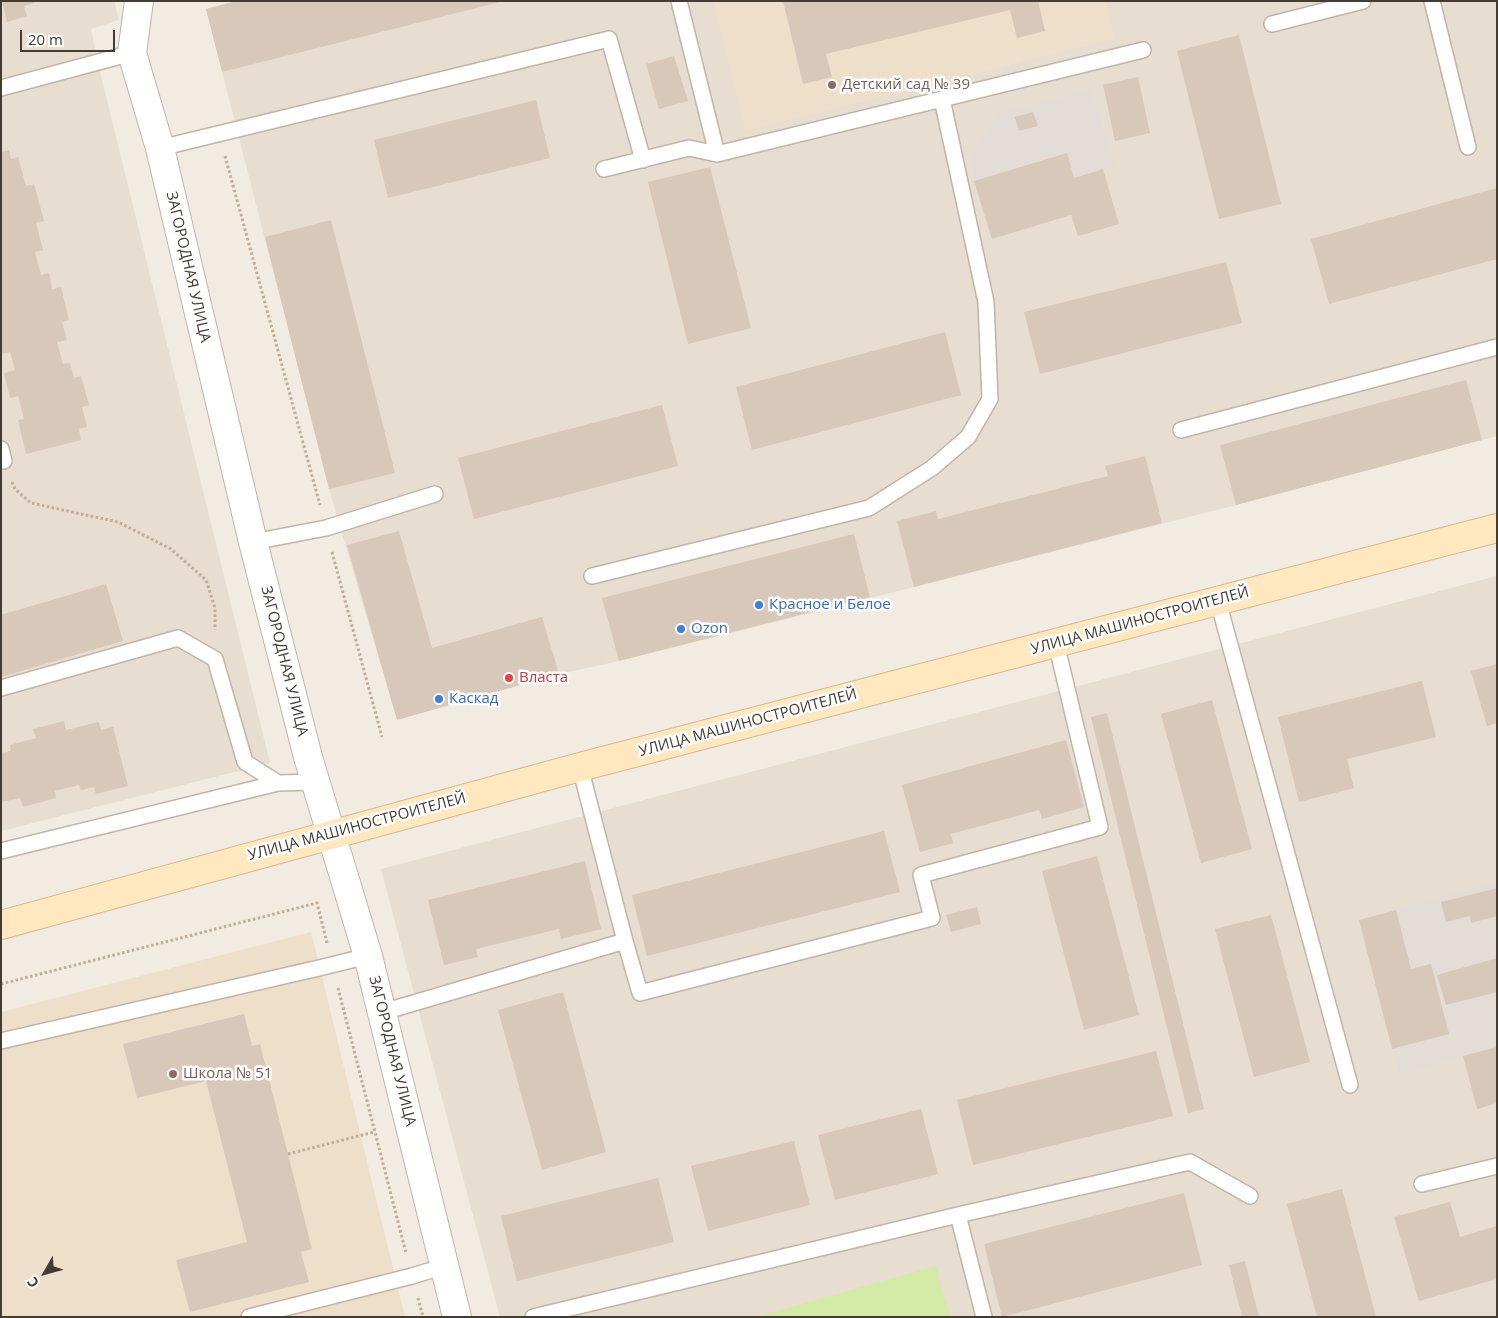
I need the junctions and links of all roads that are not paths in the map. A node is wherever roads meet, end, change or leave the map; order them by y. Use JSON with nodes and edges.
{"nodes":[{"id":1,"x":139,"y":1,"type":"edge"},
{"id":2,"x":679,"y":1,"type":"edge"},
{"id":3,"x":1363,"y":1,"type":"edge"},
{"id":4,"x":1432,"y":1,"type":"edge"},
{"id":5,"x":1272,"y":24,"type":"dead end"},
{"id":6,"x":1143,"y":50,"type":"dead end"},
{"id":7,"x":132,"y":53,"type":"junction"},
{"id":8,"x":1,"y":88,"type":"edge"},
{"id":9,"x":942,"y":99,"type":"junction"},
{"id":10,"x":1468,"y":147,"type":"dead end"},
{"id":11,"x":160,"y":148,"type":"junction"},
{"id":12,"x":716,"y":154,"type":"junction"},
{"id":13,"x":643,"y":160,"type":"junction"},
{"id":14,"x":604,"y":169,"type":"dead end"},
{"id":15,"x":1497,"y":347,"type":"edge"},
{"id":16,"x":1181,"y":430,"type":"dead end"},
{"id":17,"x":436,"y":494,"type":"dead end"},
{"id":18,"x":1497,"y":528,"type":"edge"},
{"id":19,"x":254,"y":542,"type":"junction"},
{"id":20,"x":592,"y":576,"type":"dead end"},
{"id":21,"x":1218,"y":600,"type":"junction"},
{"id":22,"x":1056,"y":643,"type":"junction"},
{"id":23,"x":1,"y":688,"type":"edge"},
{"id":24,"x":580,"y":767,"type":"junction"},
{"id":25,"x":317,"y":782,"type":"junction"},
{"id":26,"x":278,"y":783,"type":"junction"},
{"id":27,"x":331,"y":834,"type":"junction"},
{"id":28,"x":1,"y":850,"type":"edge"},
{"id":29,"x":1,"y":925,"type":"edge"},
{"id":30,"x":625,"y":941,"type":"junction"},
{"id":31,"x":368,"y":956,"type":"junction"},
{"id":32,"x":383,"y":1012,"type":"junction"},
{"id":33,"x":1,"y":1041,"type":"edge"},
{"id":34,"x":1350,"y":1084,"type":"dead end"},
{"id":35,"x":1497,"y":1166,"type":"edge"},
{"id":36,"x":1422,"y":1184,"type":"dead end"},
{"id":37,"x":1250,"y":1196,"type":"dead end"},
{"id":38,"x":958,"y":1215,"type":"junction"},
{"id":39,"x":445,"y":1266,"type":"junction"},
{"id":40,"x":249,"y":1317,"type":"edge"},
{"id":41,"x":457,"y":1317,"type":"edge"},
{"id":42,"x":533,"y":1317,"type":"edge"},
{"id":43,"x":984,"y":1317,"type":"edge"}],
"edges":[{"from":1,"to":7,"type":"street","name":"ЗАГОРОДНАЯ УЛИЦА"},
{"from":2,"to":12,"type":"lane"},
{"from":3,"to":5,"type":"lane"},
{"from":4,"to":10,"type":"lane"},
{"from":6,"to":9,"type":"lane"},
{"from":7,"to":8,"type":"lane"},
{"from":7,"to":11,"type":"street","name":"ЗАГОРОДНАЯ УЛИЦА"},
{"from":9,"to":12,"type":"lane"},
{"from":9,"to":20,"type":"lane"},
{"from":11,"to":13,"type":"lane"},
{"from":11,"to":19,"type":"street","name":"ЗАГОРОДНАЯ УЛИЦА"},
{"from":12,"to":13,"type":"lane"},
{"from":13,"to":14,"type":"lane"},
{"from":15,"to":16,"type":"lane"},
{"from":17,"to":19,"type":"lane"},
{"from":18,"to":21,"type":"street","name":"УЛИЦА МАШИНОСТРОИТЕЛЕЙ"},
{"from":19,"to":25,"type":"street","name":"ЗАГОРОДНАЯ УЛИЦА"},
{"from":21,"to":22,"type":"street","name":"УЛИЦА МАШИНОСТРОИТЕЛЕЙ"},
{"from":21,"to":34,"type":"lane"},
{"from":22,"to":24,"type":"street","name":"УЛИЦА МАШИНОСТРОИТЕЛЕЙ"},
{"from":22,"to":30,"type":"lane"},
{"from":23,"to":26,"type":"lane"},
{"from":24,"to":27,"type":"street","name":"УЛИЦА МАШИНОСТРОИТЕЛЕЙ"},
{"from":24,"to":30,"type":"lane"},
{"from":25,"to":26,"type":"lane"},
{"from":25,"to":27,"type":"street","name":"ЗАГОРОДНАЯ УЛИЦА"},
{"from":26,"to":28,"type":"lane"},
{"from":27,"to":29,"type":"street","name":"УЛИЦА МАШИНОСТРОИТЕЛЕЙ"},
{"from":27,"to":31,"type":"street","name":"ЗАГОРОДНАЯ УЛИЦА"},
{"from":30,"to":32,"type":"lane"},
{"from":31,"to":32,"type":"street","name":"ЗАГОРОДНАЯ УЛИЦА"},
{"from":31,"to":33,"type":"lane"},
{"from":32,"to":39,"type":"street","name":"ЗАГОРОДНАЯ УЛИЦА"},
{"from":35,"to":36,"type":"lane"},
{"from":37,"to":38,"type":"lane"},
{"from":38,"to":42,"type":"lane"},
{"from":38,"to":43,"type":"lane"},
{"from":39,"to":40,"type":"lane"},
{"from":39,"to":41,"type":"street","name":"ЗАГОРОДНАЯ УЛИЦА"}]}
